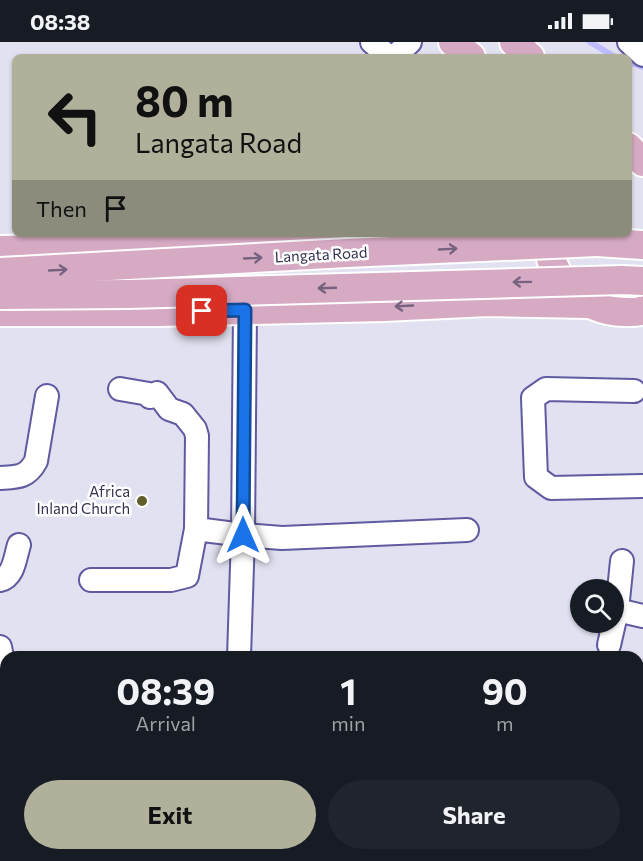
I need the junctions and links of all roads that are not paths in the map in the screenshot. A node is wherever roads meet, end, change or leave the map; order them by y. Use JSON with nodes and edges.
{"nodes":[{"id":1,"x":372,"y":42,"type":"edge"},
{"id":2,"x":410,"y":42,"type":"edge"},
{"id":3,"x":453,"y":42,"type":"edge"},
{"id":4,"x":629,"y":42,"type":"edge"},
{"id":5,"x":385,"y":54,"type":"edge"},
{"id":6,"x":397,"y":54,"type":"edge"},
{"id":7,"x":467,"y":54,"type":"edge"},
{"id":8,"x":643,"y":55,"type":"edge"},
{"id":9,"x":632,"y":151,"type":"edge"},
{"id":10,"x":643,"y":162,"type":"edge"},
{"id":11,"x":248,"y":237,"type":"edge"},
{"id":12,"x":548,"y":237,"type":"edge"},
{"id":13,"x":643,"y":245,"type":"edge"},
{"id":14,"x":0,"y":250,"type":"edge"},
{"id":15,"x":0,"y":272,"type":"edge"},
{"id":16,"x":643,"y":281,"type":"edge"},
{"id":17,"x":0,"y":295,"type":"edge"},
{"id":18,"x":589,"y":304,"type":"junction"},
{"id":19,"x":245,"y":310,"type":"junction"},
{"id":20,"x":0,"y":312,"type":"edge"},
{"id":21,"x":641,"y":314,"type":"edge"},
{"id":22,"x":120,"y":389,"type":"dead end"},
{"id":23,"x":634,"y":391,"type":"dead end"},
{"id":24,"x":47,"y":396,"type":"dead end"},
{"id":25,"x":0,"y":478,"type":"edge"},
{"id":26,"x":643,"y":486,"type":"edge"},
{"id":27,"x":196,"y":529,"type":"junction"},
{"id":28,"x":467,"y":531,"type":"dead end"},
{"id":29,"x":243,"y":535,"type":"junction"},
{"id":30,"x":18,"y":545,"type":"dead end"},
{"id":31,"x":622,"y":561,"type":"dead end"},
{"id":32,"x":620,"y":579,"type":"edge"},
{"id":33,"x":0,"y":580,"type":"edge"},
{"id":34,"x":91,"y":580,"type":"dead end"},
{"id":35,"x":624,"y":612,"type":"edge"},
{"id":36,"x":643,"y":616,"type":"edge"},
{"id":37,"x":612,"y":633,"type":"edge"},
{"id":38,"x":609,"y":645,"type":"dead end"},
{"id":39,"x":239,"y":651,"type":"edge"}],
"edges":[{"from":1,"to":5,"type":"street"},
{"from":2,"to":6,"type":"street"},
{"from":3,"to":7,"type":"main road"},
{"from":4,"to":8,"type":"street"},
{"from":9,"to":10,"type":"main road"},
{"from":11,"to":14,"type":"main road","name":"Langata Road"},
{"from":12,"to":18,"type":"main road"},
{"from":15,"to":13,"type":"main road","name":"Langata Road","one_way":true,"bridge":true},
{"from":16,"to":17,"type":"main road","one_way":true,"bridge":true},
{"from":18,"to":19,"type":"main road","one_way":true},
{"from":18,"to":21,"type":"main road"},
{"from":19,"to":20,"type":"main road"},
{"from":19,"to":29,"type":"street"},
{"from":22,"to":27,"type":"street"},
{"from":23,"to":26,"type":"street"},
{"from":24,"to":25,"type":"street"},
{"from":27,"to":29,"type":"street"},
{"from":27,"to":34,"type":"street"},
{"from":28,"to":29,"type":"street"},
{"from":29,"to":39,"type":"street"},
{"from":30,"to":33,"type":"street"},
{"from":31,"to":32,"type":"street"},
{"from":35,"to":36,"type":"street"},
{"from":37,"to":38,"type":"street"}]}
